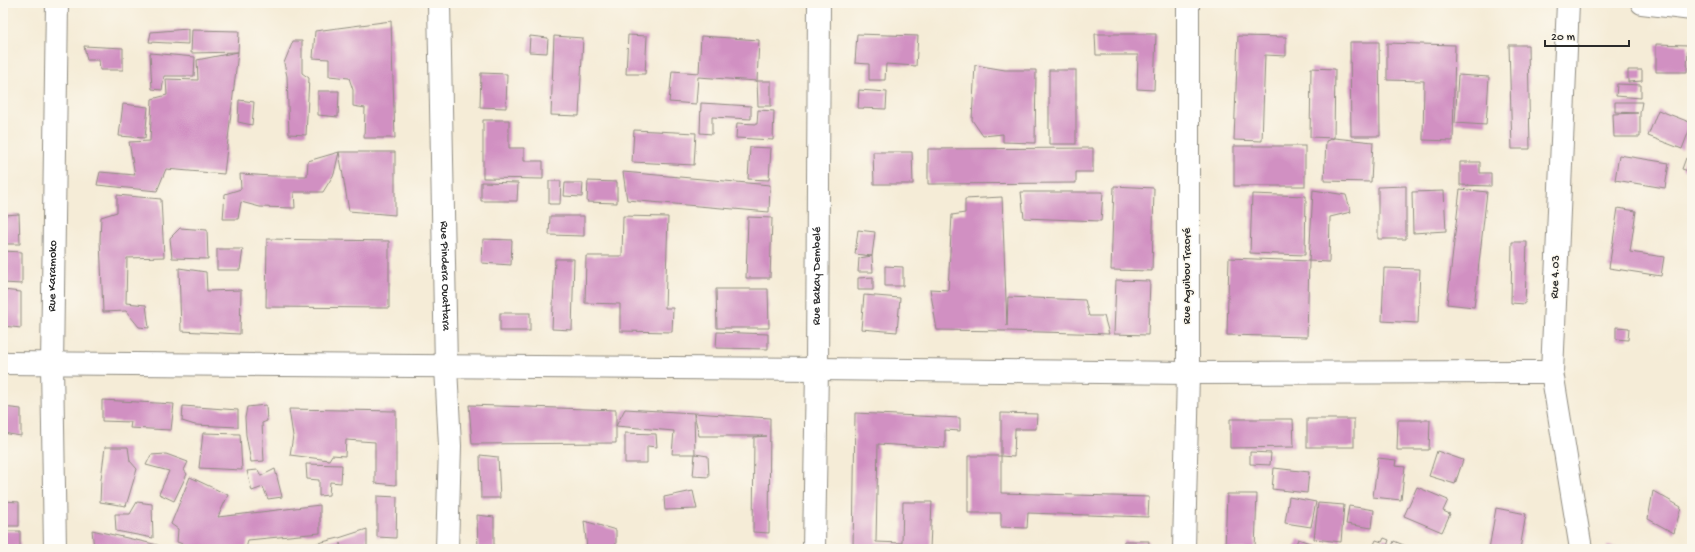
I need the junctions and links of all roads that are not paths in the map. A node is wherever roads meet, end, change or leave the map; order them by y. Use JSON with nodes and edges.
{"nodes":[{"id":1,"x":57,"y":3,"type":"edge"},
{"id":2,"x":439,"y":3,"type":"edge"},
{"id":3,"x":819,"y":3,"type":"edge"},
{"id":4,"x":1188,"y":3,"type":"edge"},
{"id":5,"x":1568,"y":3,"type":"edge"},
{"id":6,"x":1642,"y":3,"type":"edge"},
{"id":7,"x":1692,"y":10,"type":"edge"},
{"id":8,"x":3,"y":363,"type":"edge"},
{"id":9,"x":52,"y":365,"type":"junction"},
{"id":10,"x":446,"y":367,"type":"junction"},
{"id":11,"x":817,"y":369,"type":"junction"},
{"id":12,"x":1552,"y":372,"type":"junction"},
{"id":13,"x":1188,"y":373,"type":"junction"},
{"id":14,"x":55,"y":549,"type":"edge"},
{"id":15,"x":447,"y":549,"type":"edge"},
{"id":16,"x":814,"y":549,"type":"edge"},
{"id":17,"x":1184,"y":549,"type":"edge"},
{"id":18,"x":1581,"y":549,"type":"edge"}],
"edges":[{"from":1,"to":9,"type":"street","name":"Rue Karamoko"},
{"from":2,"to":10,"type":"street","name":"Rue Pindera Ouattara"},
{"from":3,"to":11,"type":"street","name":"Rue Bakay Dembelé"},
{"from":4,"to":13,"type":"street","name":"Rue Aguibou Traoré"},
{"from":5,"to":12,"type":"street","name":"Rue 4.03"},
{"from":6,"to":7,"type":"street"},
{"from":8,"to":9,"type":"street"},
{"from":9,"to":10,"type":"street"},
{"from":9,"to":14,"type":"street","name":"Rue Karamoko"},
{"from":10,"to":11,"type":"street"},
{"from":10,"to":15,"type":"street","name":"Rue Pindera Ouattara"},
{"from":11,"to":13,"type":"street"},
{"from":11,"to":16,"type":"street","name":"Rue Bakay Dembelé"},
{"from":12,"to":13,"type":"street"},
{"from":12,"to":18,"type":"street","name":"Rue 4.03"},
{"from":13,"to":17,"type":"street","name":"Rue Aguibou Traoré"}]}
